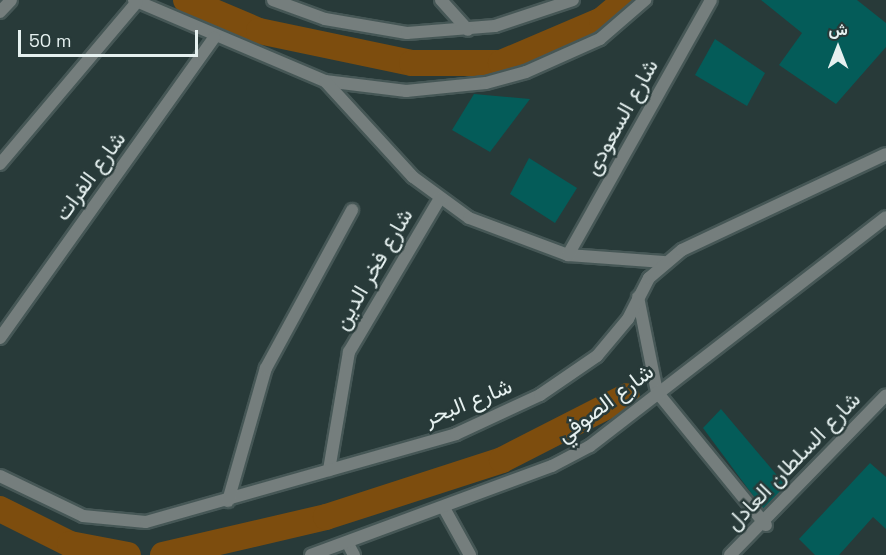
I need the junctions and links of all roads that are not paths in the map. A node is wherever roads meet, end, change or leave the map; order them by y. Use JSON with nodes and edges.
{"nodes":[{"id":1,"x":11,"y":0,"type":"edge"},
{"id":2,"x":273,"y":0,"type":"edge"},
{"id":3,"x":441,"y":0,"type":"edge"},
{"id":4,"x":573,"y":0,"type":"edge"},
{"id":5,"x":645,"y":0,"type":"edge"},
{"id":6,"x":711,"y":0,"type":"edge"},
{"id":7,"x":135,"y":1,"type":"edge"},
{"id":8,"x":0,"y":12,"type":"edge"},
{"id":9,"x":468,"y":30,"type":"junction"},
{"id":10,"x":214,"y":38,"type":"junction"},
{"id":11,"x":325,"y":81,"type":"junction"},
{"id":12,"x":886,"y":154,"type":"edge"},
{"id":13,"x":0,"y":164,"type":"edge"},
{"id":14,"x":440,"y":198,"type":"junction"},
{"id":15,"x":352,"y":210,"type":"dead end"},
{"id":16,"x":886,"y":217,"type":"edge"},
{"id":17,"x":568,"y":255,"type":"junction"},
{"id":18,"x":664,"y":262,"type":"junction"},
{"id":19,"x":638,"y":297,"type":"junction"},
{"id":20,"x":0,"y":338,"type":"edge"},
{"id":21,"x":657,"y":392,"type":"junction"},
{"id":22,"x":886,"y":395,"type":"edge"},
{"id":23,"x":329,"y":470,"type":"junction"},
{"id":24,"x":0,"y":476,"type":"edge"},
{"id":25,"x":228,"y":501,"type":"junction"},
{"id":26,"x":444,"y":508,"type":"junction"},
{"id":27,"x":766,"y":525,"type":"junction"},
{"id":28,"x":347,"y":542,"type":"junction"},
{"id":29,"x":311,"y":555,"type":"edge"},
{"id":30,"x":354,"y":555,"type":"edge"},
{"id":31,"x":470,"y":555,"type":"edge"},
{"id":32,"x":730,"y":555,"type":"edge"}],
"edges":[{"from":1,"to":8,"type":"street"},
{"from":2,"to":9,"type":"street"},
{"from":3,"to":9,"type":"street"},
{"from":4,"to":9,"type":"street"},
{"from":5,"to":11,"type":"street"},
{"from":6,"to":17,"type":"street","name":"شارع السعودى"},
{"from":7,"to":10,"type":"street"},
{"from":7,"to":13,"type":"street"},
{"from":10,"to":11,"type":"street"},
{"from":10,"to":20,"type":"street","name":"شارع الفرات"},
{"from":11,"to":14,"type":"street"},
{"from":12,"to":18,"type":"street","name":"شارع البحر"},
{"from":14,"to":17,"type":"street"},
{"from":14,"to":23,"type":"street","name":"شارع فخر الدين"},
{"from":15,"to":25,"type":"street"},
{"from":16,"to":21,"type":"street","name":"شارع الصوفي"},
{"from":17,"to":18,"type":"street"},
{"from":18,"to":19,"type":"street","name":"شارع البحر"},
{"from":19,"to":21,"type":"street"},
{"from":19,"to":23,"type":"street","name":"شارع البحر"},
{"from":21,"to":26,"type":"street","name":"شارع الصوفي"},
{"from":21,"to":27,"type":"street"},
{"from":22,"to":27,"type":"street","name":"شارع السلطان العادل"},
{"from":23,"to":25,"type":"street","name":"شارع البحر"},
{"from":24,"to":25,"type":"street","name":"شارع البحر"},
{"from":26,"to":28,"type":"street","name":"شارع الصوفي"},
{"from":26,"to":31,"type":"street"},
{"from":27,"to":32,"type":"street","name":"شارع السلطان العادل"},
{"from":28,"to":29,"type":"street","name":"شارع الصوفي"},
{"from":28,"to":30,"type":"street"}]}
